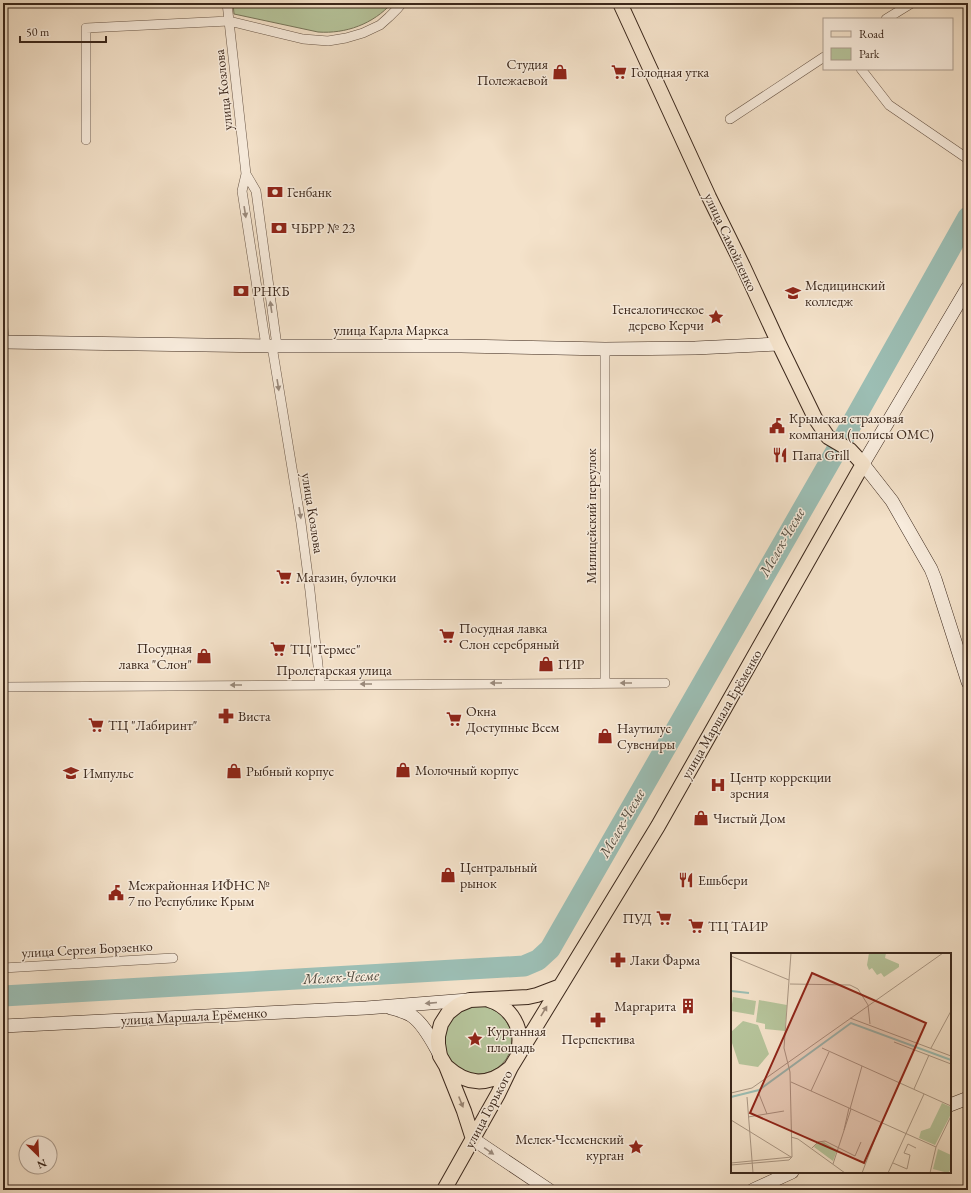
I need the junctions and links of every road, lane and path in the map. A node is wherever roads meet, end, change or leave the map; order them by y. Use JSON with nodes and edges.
{"nodes":[{"id":1,"x":227,"y":3,"type":"edge"},
{"id":2,"x":402,"y":3,"type":"edge"},
{"id":3,"x":620,"y":3,"type":"edge"},
{"id":4,"x":912,"y":3,"type":"edge"},
{"id":5,"x":888,"y":18,"type":"edge"},
{"id":6,"x":229,"y":21,"type":"junction"},
{"id":7,"x":823,"y":58,"type":"edge"},
{"id":8,"x":862,"y":70,"type":"edge"},
{"id":9,"x":730,"y":119,"type":"dead end"},
{"id":10,"x":86,"y":140,"type":"dead end"},
{"id":11,"x":968,"y":159,"type":"edge"},
{"id":12,"x":246,"y":174,"type":"junction"},
{"id":13,"x":968,"y":287,"type":"edge"},
{"id":14,"x":3,"y":327,"type":"edge"},
{"id":15,"x":3,"y":342,"type":"edge"},
{"id":16,"x":778,"y":344,"type":"junction"},
{"id":17,"x":272,"y":346,"type":"junction"},
{"id":18,"x":605,"y":349,"type":"junction"},
{"id":19,"x":863,"y":464,"type":"junction"},
{"id":20,"x":968,"y":682,"type":"edge"},
{"id":21,"x":605,"y":683,"type":"junction"},
{"id":22,"x":665,"y":683,"type":"dead end"},
{"id":23,"x":320,"y":684,"type":"junction"},
{"id":24,"x":3,"y":687,"type":"edge"},
{"id":25,"x":173,"y":958,"type":"dead end"},
{"id":26,"x":3,"y":968,"type":"edge"},
{"id":27,"x":558,"y":987,"type":"junction"},
{"id":28,"x":470,"y":1000,"type":"junction"},
{"id":29,"x":486,"y":1000,"type":"junction"},
{"id":30,"x":386,"y":1007,"type":"junction"},
{"id":31,"x":3,"y":1026,"type":"edge"},
{"id":32,"x":443,"y":1061,"type":"junction"},
{"id":33,"x":514,"y":1062,"type":"junction"},
{"id":34,"x":968,"y":1098,"type":"edge"},
{"id":35,"x":951,"y":1105,"type":"edge"},
{"id":36,"x":473,"y":1139,"type":"junction"},
{"id":37,"x":790,"y":1173,"type":"edge"},
{"id":38,"x":444,"y":1190,"type":"edge"},
{"id":39,"x":549,"y":1190,"type":"edge"},
{"id":40,"x":753,"y":1190,"type":"edge"}],
"edges":[{"from":1,"to":6,"type":"street","name":"улица Козлова"},
{"from":2,"to":6,"type":"street"},
{"from":3,"to":16,"type":"main road","name":"улица Самойленко"},
{"from":4,"to":5,"type":"street"},
{"from":6,"to":10,"type":"street"},
{"from":6,"to":12,"type":"street","name":"улица Козлова"},
{"from":7,"to":9,"type":"street"},
{"from":8,"to":11,"type":"street"},
{"from":12,"to":17,"type":"street","name":"улица Козлова","one_way":true},
{"from":17,"to":12,"type":"street","name":"улица Козлова","one_way":true},
{"from":13,"to":19,"type":"main road","name":"улица Маршала Ерёменко"},
{"from":14,"to":15,"type":"street"},
{"from":15,"to":17,"type":"main road","name":"улица Карла Маркса"},
{"from":16,"to":18,"type":"main road","name":"улица Карла Маркса"},
{"from":16,"to":19,"type":"main road","name":"улица Самойленко"},
{"from":17,"to":18,"type":"main road","name":"улица Карла Маркса"},
{"from":17,"to":23,"type":"street","name":"улица Козлова","one_way":true},
{"from":18,"to":21,"type":"street","name":"Милицейский переулок"},
{"from":19,"to":20,"type":"main road"},
{"from":19,"to":27,"type":"main road","name":"улица Маршала Ерёменко"},
{"from":22,"to":21,"type":"street","name":"Пролетарская улица","one_way":true},
{"from":21,"to":23,"type":"street","name":"Пролетарская улица","one_way":true},
{"from":23,"to":24,"type":"street","name":"Пролетарская улица","one_way":true},
{"from":25,"to":26,"type":"street","name":"улица Сергея Борзенко"},
{"from":27,"to":29,"type":"main road","name":"улица Маршала Ерёменко"},
{"from":33,"to":27,"type":"main road","name":"улица Горького","one_way":true},
{"from":28,"to":29,"type":"main road","name":"улица Маршала Ерёменко"},
{"from":28,"to":30,"type":"main road","name":"улица Маршала Ерёменко","one_way":true},
{"from":28,"to":32,"type":"main road"},
{"from":29,"to":33,"type":"main road"},
{"from":30,"to":31,"type":"main road","name":"улица Маршала Ерёменко"},
{"from":30,"to":32,"type":"main road","name":"улица Маршала Ерёменко"},
{"from":32,"to":33,"type":"main road"},
{"from":32,"to":36,"type":"main road","name":"улица Маршала Ерёменко","one_way":true},
{"from":33,"to":36,"type":"main road","name":"улица Горького"},
{"from":34,"to":35,"type":"main road"},
{"from":36,"to":38,"type":"main road","name":"улица Горького"},
{"from":36,"to":39,"type":"main road","one_way":true},
{"from":37,"to":40,"type":"main road"}]}
